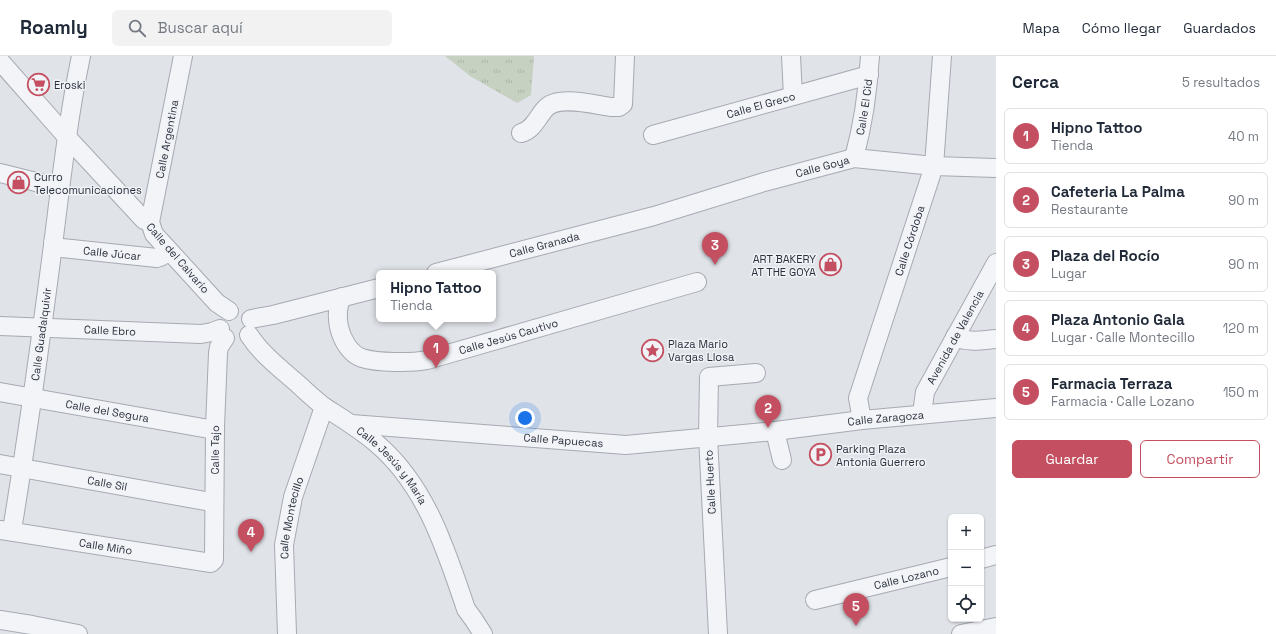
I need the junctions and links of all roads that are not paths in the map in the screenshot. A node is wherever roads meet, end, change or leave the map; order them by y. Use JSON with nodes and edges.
{"nodes":[{"id":1,"x":81,"y":56,"type":"edge"},
{"id":2,"x":183,"y":56,"type":"edge"},
{"id":3,"x":625,"y":56,"type":"edge"},
{"id":4,"x":791,"y":56,"type":"edge"},
{"id":5,"x":870,"y":56,"type":"edge"},
{"id":6,"x":942,"y":56,"type":"edge"},
{"id":7,"x":0,"y":61,"type":"edge"},
{"id":8,"x":869,"y":75,"type":"junction"},
{"id":9,"x":793,"y":96,"type":"junction"},
{"id":10,"x":521,"y":133,"type":"dead end"},
{"id":11,"x":653,"y":135,"type":"dead end"},
{"id":12,"x":66,"y":136,"type":"junction"},
{"id":13,"x":854,"y":158,"type":"junction"},
{"id":14,"x":934,"y":166,"type":"junction"},
{"id":15,"x":996,"y":168,"type":"edge"},
{"id":16,"x":0,"y":173,"type":"edge"},
{"id":17,"x":60,"y":192,"type":"junction"},
{"id":18,"x":654,"y":216,"type":"joint"},
{"id":19,"x":150,"y":222,"type":"junction"},
{"id":20,"x":53,"y":243,"type":"junction"},
{"id":21,"x":167,"y":249,"type":"junction"},
{"id":22,"x":996,"y":263,"type":"edge"},
{"id":23,"x":447,"y":270,"type":"edge"},
{"id":24,"x":697,"y":282,"type":"dead end"},
{"id":25,"x":376,"y":289,"type":"edge"},
{"id":26,"x":342,"y":297,"type":"junction"},
{"id":27,"x":229,"y":311,"type":"junction"},
{"id":28,"x":0,"y":326,"type":"edge"},
{"id":29,"x":250,"y":327,"type":"junction"},
{"id":30,"x":42,"y":328,"type":"junction"},
{"id":31,"x":223,"y":333,"type":"junction"},
{"id":32,"x":955,"y":338,"type":"junction"},
{"id":33,"x":996,"y":339,"type":"edge"},
{"id":34,"x":756,"y":373,"type":"dead end"},
{"id":35,"x":0,"y":392,"type":"edge"},
{"id":36,"x":32,"y":398,"type":"junction"},
{"id":37,"x":324,"y":407,"type":"junction"},
{"id":38,"x":996,"y":408,"type":"edge"},
{"id":39,"x":924,"y":414,"type":"junction"},
{"id":40,"x":862,"y":420,"type":"junction"},
{"id":41,"x":351,"y":424,"type":"junction"},
{"id":42,"x":215,"y":427,"type":"junction"},
{"id":43,"x":775,"y":431,"type":"junction"},
{"id":44,"x":708,"y":437,"type":"junction"},
{"id":45,"x":782,"y":460,"type":"dead end"},
{"id":46,"x":0,"y":464,"type":"edge"},
{"id":47,"x":22,"y":468,"type":"junction"},
{"id":48,"x":214,"y":504,"type":"junction"},
{"id":49,"x":7,"y":531,"type":"edge"},
{"id":50,"x":996,"y":555,"type":"edge"},
{"id":51,"x":984,"y":558,"type":"edge"},
{"id":52,"x":211,"y":563,"type":"joint"},
{"id":53,"x":948,"y":568,"type":"edge"},
{"id":54,"x":816,"y":600,"type":"dead end"},
{"id":55,"x":0,"y":620,"type":"edge"},
{"id":56,"x":996,"y":626,"type":"edge"},
{"id":57,"x":78,"y":634,"type":"edge"},
{"id":58,"x":287,"y":634,"type":"edge"},
{"id":59,"x":483,"y":634,"type":"edge"},
{"id":60,"x":718,"y":634,"type":"edge"},
{"id":61,"x":961,"y":634,"type":"edge"}],
"edges":[{"from":1,"to":12,"type":"street","name":"Calle Guadalquivir"},
{"from":2,"to":19,"type":"street","name":"Calle Argentina"},
{"from":3,"to":10,"type":"street"},
{"from":4,"to":9,"type":"street"},
{"from":5,"to":8,"type":"street","name":"Calle El Cid"},
{"from":6,"to":14,"type":"street","name":"Calle Córdoba"},
{"from":7,"to":12,"type":"street","name":"Calle del Calvario"},
{"from":8,"to":9,"type":"street","name":"Calle El Greco"},
{"from":8,"to":13,"type":"street","name":"Calle El Cid"},
{"from":9,"to":11,"type":"street","name":"Calle El Greco"},
{"from":12,"to":17,"type":"street","name":"Calle Guadalquivir"},
{"from":12,"to":19,"type":"street","name":"Calle del Calvario"},
{"from":13,"to":14,"type":"street","name":"Calle Goya"},
{"from":13,"to":18,"type":"street","name":"Calle Goya"},
{"from":14,"to":15,"type":"street","name":"Calle Goya"},
{"from":14,"to":40,"type":"street","name":"Calle Córdoba"},
{"from":16,"to":17,"type":"street"},
{"from":17,"to":20,"type":"street","name":"Calle Guadalquivir"},
{"from":18,"to":23,"type":"street","name":"Calle Granada"},
{"from":19,"to":21,"type":"street","name":"Calle del Calvario"},
{"from":20,"to":21,"type":"street","name":"Calle Júcar"},
{"from":20,"to":30,"type":"street","name":"Calle Guadalquivir"},
{"from":21,"to":27,"type":"street","name":"Calle del Calvario"},
{"from":22,"to":32,"type":"street","name":"Avenida de Valencia"},
{"from":24,"to":26,"type":"street","name":"Calle Jesús Cautivo"},
{"from":25,"to":26,"type":"street"},
{"from":26,"to":29,"type":"street"},
{"from":27,"to":29,"type":"street"},
{"from":27,"to":31,"type":"street"},
{"from":28,"to":30,"type":"street","name":"Calle Ebro"},
{"from":29,"to":31,"type":"street"},
{"from":29,"to":37,"type":"street","name":"Calle Jesús y María"},
{"from":30,"to":31,"type":"street","name":"Calle Ebro"},
{"from":30,"to":36,"type":"street","name":"Calle Guadalquivir"},
{"from":31,"to":42,"type":"street","name":"Calle Tajo"},
{"from":32,"to":33,"type":"street"},
{"from":32,"to":39,"type":"street","name":"Avenida de Valencia"},
{"from":34,"to":44,"type":"street","name":"Calle Huerto"},
{"from":35,"to":36,"type":"street","name":"Calle del Segura"},
{"from":36,"to":42,"type":"street","name":"Calle del Segura"},
{"from":36,"to":47,"type":"street","name":"Calle Guadalquivir"},
{"from":37,"to":41,"type":"street","name":"Calle Jesús y María"},
{"from":37,"to":58,"type":"street","name":"Calle Montecillo"},
{"from":38,"to":39,"type":"street","name":"Calle Zaragoza"},
{"from":39,"to":40,"type":"street","name":"Calle Zaragoza"},
{"from":40,"to":43,"type":"street","name":"Calle Zaragoza"},
{"from":41,"to":44,"type":"street","name":"Calle Papuecas"},
{"from":41,"to":59,"type":"street","name":"Calle Jesús y María"},
{"from":42,"to":48,"type":"street","name":"Calle Tajo"},
{"from":43,"to":44,"type":"street","name":"Calle Papuecas"},
{"from":43,"to":45,"type":"street"},
{"from":44,"to":60,"type":"street","name":"Calle Huerto"},
{"from":46,"to":47,"type":"street","name":"Calle Sil"},
{"from":47,"to":48,"type":"street","name":"Calle Sil"},
{"from":47,"to":49,"type":"street","name":"Calle Guadalquivir"},
{"from":48,"to":52,"type":"street","name":"Calle Tajo"},
{"from":49,"to":52,"type":"street","name":"Calle Miño"},
{"from":50,"to":51,"type":"street"},
{"from":53,"to":54,"type":"street","name":"Calle Lozano"},
{"from":55,"to":57,"type":"street"},
{"from":56,"to":61,"type":"street"}]}
